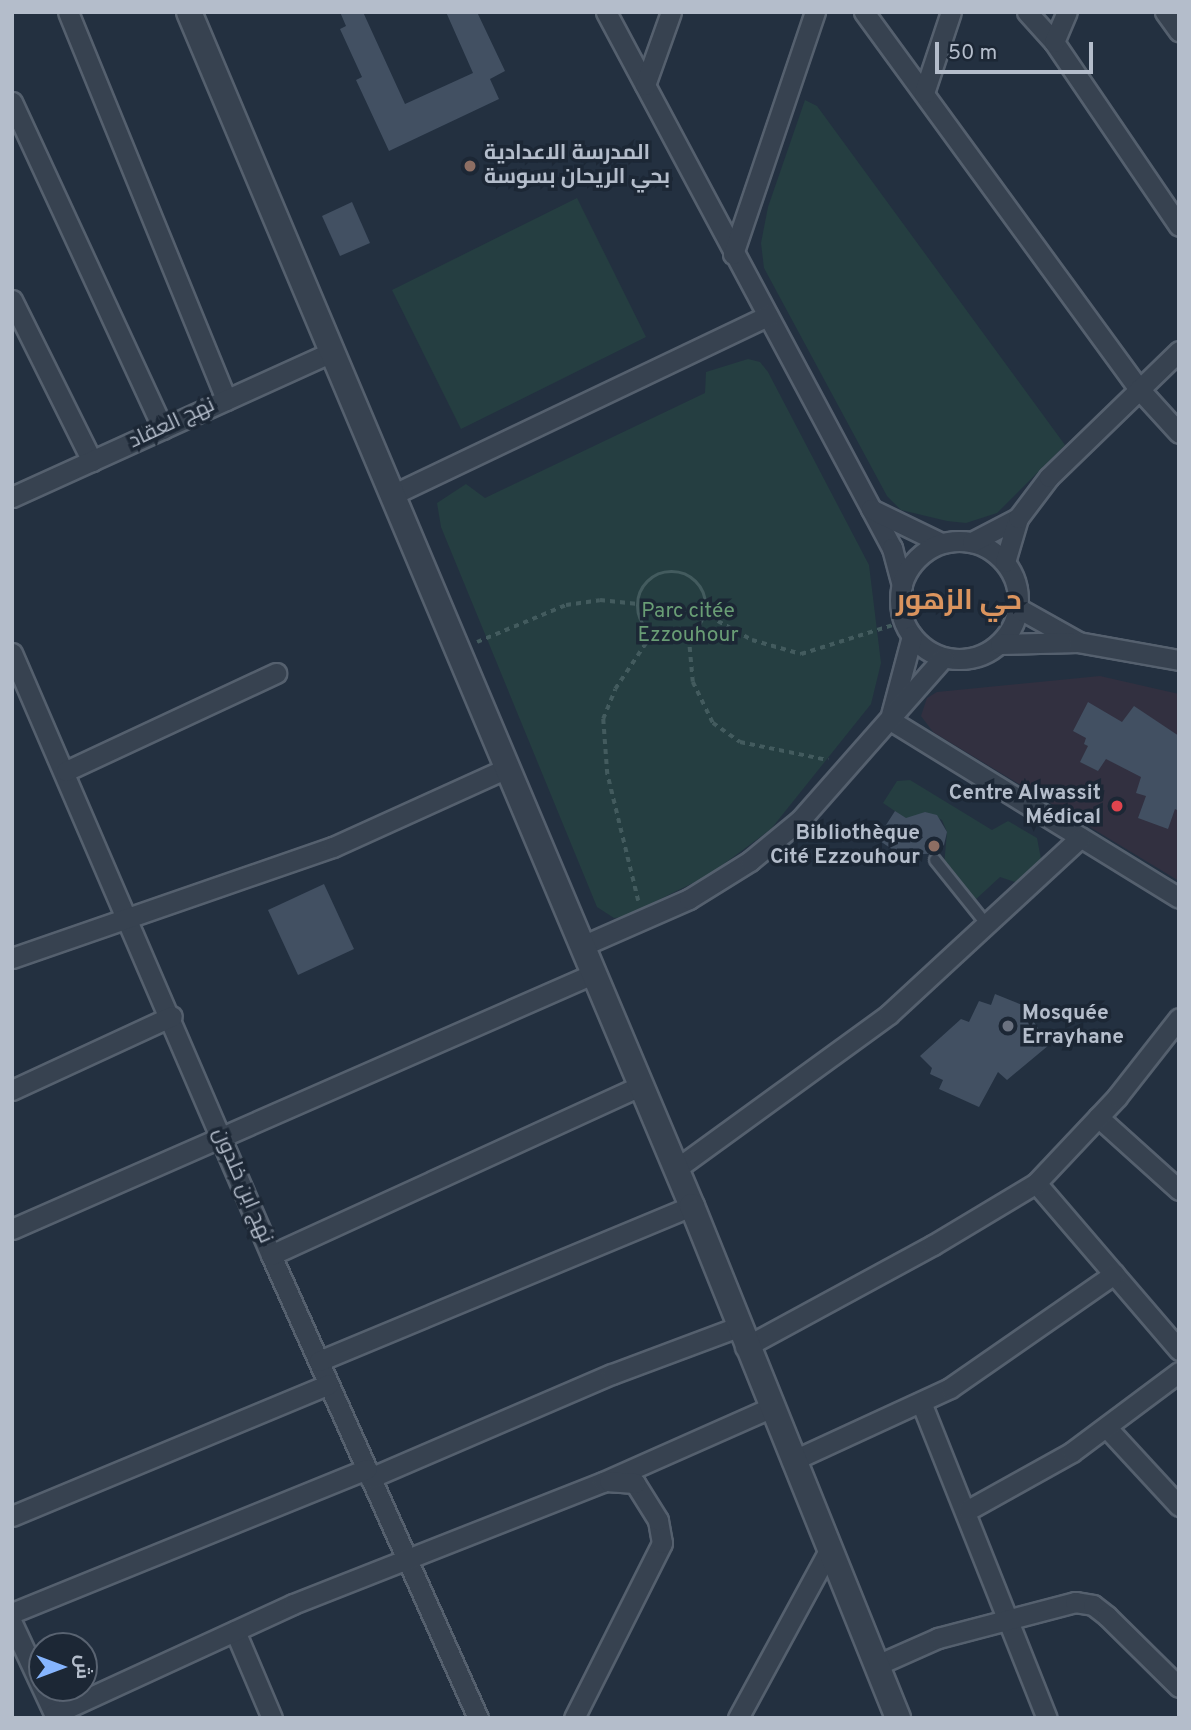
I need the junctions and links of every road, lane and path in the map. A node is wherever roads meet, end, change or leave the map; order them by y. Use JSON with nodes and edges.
{"nodes":[{"id":1,"x":68,"y":12,"type":"edge"},
{"id":2,"x":189,"y":12,"type":"edge"},
{"id":3,"x":607,"y":12,"type":"edge"},
{"id":4,"x":671,"y":12,"type":"edge"},
{"id":5,"x":815,"y":12,"type":"edge"},
{"id":6,"x":864,"y":12,"type":"edge"},
{"id":7,"x":951,"y":12,"type":"edge"},
{"id":8,"x":1027,"y":12,"type":"edge"},
{"id":9,"x":1068,"y":12,"type":"edge"},
{"id":10,"x":1165,"y":12,"type":"edge"},
{"id":11,"x":1179,"y":31,"type":"edge"},
{"id":12,"x":1054,"y":42,"type":"junction"},
{"id":13,"x":645,"y":85,"type":"junction"},
{"id":14,"x":924,"y":93,"type":"junction"},
{"id":15,"x":12,"y":102,"type":"edge"},
{"id":16,"x":1179,"y":226,"type":"edge"},
{"id":17,"x":733,"y":254,"type":"junction"},
{"id":18,"x":12,"y":300,"type":"edge"},
{"id":19,"x":768,"y":316,"type":"junction"},
{"id":20,"x":1179,"y":351,"type":"edge"},
{"id":21,"x":332,"y":352,"type":"junction"},
{"id":22,"x":1139,"y":390,"type":"junction"},
{"id":23,"x":226,"y":400,"type":"junction"},
{"id":24,"x":163,"y":429,"type":"junction"},
{"id":25,"x":1179,"y":433,"type":"edge"},
{"id":26,"x":92,"y":461,"type":"junction"},
{"id":27,"x":392,"y":495,"type":"junction"},
{"id":28,"x":12,"y":497,"type":"edge"},
{"id":29,"x":870,"y":509,"type":"junction"},
{"id":30,"x":1018,"y":518,"type":"junction"},
{"id":31,"x":972,"y":542,"type":"junction"},
{"id":32,"x":941,"y":543,"type":"junction"},
{"id":33,"x":1005,"y":562,"type":"junction"},
{"id":34,"x":902,"y":586,"type":"junction"},
{"id":35,"x":638,"y":604,"type":"junction"},
{"id":36,"x":707,"y":607,"type":"junction"},
{"id":37,"x":1018,"y":608,"type":"junction"},
{"id":38,"x":908,"y":629,"type":"junction"},
{"id":39,"x":652,"y":634,"type":"junction"},
{"id":40,"x":689,"y":637,"type":"junction"},
{"id":41,"x":1078,"y":642,"type":"junction"},
{"id":42,"x":1000,"y":644,"type":"junction"},
{"id":43,"x":458,"y":650,"type":"junction"},
{"id":44,"x":12,"y":653,"type":"edge"},
{"id":45,"x":943,"y":658,"type":"junction"},
{"id":46,"x":1179,"y":660,"type":"edge"},
{"id":47,"x":276,"y":673,"type":"dead end"},
{"id":48,"x":890,"y":720,"type":"junction"},
{"id":49,"x":852,"y":764,"type":"junction"},
{"id":50,"x":508,"y":768,"type":"junction"},
{"id":51,"x":66,"y":771,"type":"junction"},
{"id":52,"x":1080,"y":838,"type":"junction"},
{"id":53,"x":935,"y":860,"type":"dead end"},
{"id":54,"x":1179,"y":898,"type":"edge"},
{"id":55,"x":127,"y":916,"type":"junction"},
{"id":56,"x":642,"y":919,"type":"junction"},
{"id":57,"x":989,"y":926,"type":"junction"},
{"id":58,"x":582,"y":946,"type":"junction"},
{"id":59,"x":12,"y":958,"type":"edge"},
{"id":60,"x":593,"y":974,"type":"junction"},
{"id":61,"x":172,"y":1016,"type":"junction"},
{"id":62,"x":1179,"y":1018,"type":"edge"},
{"id":63,"x":1172,"y":1040,"type":"edge"},
{"id":64,"x":642,"y":1085,"type":"junction"},
{"id":65,"x":12,"y":1090,"type":"edge"},
{"id":66,"x":1098,"y":1117,"type":"junction"},
{"id":67,"x":221,"y":1137,"type":"junction"},
{"id":68,"x":676,"y":1169,"type":"junction"},
{"id":69,"x":1035,"y":1183,"type":"junction"},
{"id":70,"x":1179,"y":1189,"type":"edge"},
{"id":71,"x":692,"y":1206,"type":"junction"},
{"id":72,"x":12,"y":1229,"type":"edge"},
{"id":73,"x":271,"y":1255,"type":"junction"},
{"id":74,"x":1114,"y":1274,"type":"junction"},
{"id":75,"x":742,"y":1337,"type":"junction"},
{"id":76,"x":1179,"y":1350,"type":"edge"},
{"id":77,"x":319,"y":1361,"type":"junction"},
{"id":78,"x":1179,"y":1372,"type":"edge"},
{"id":79,"x":329,"y":1384,"type":"junction"},
{"id":80,"x":921,"y":1402,"type":"junction"},
{"id":81,"x":770,"y":1408,"type":"junction"},
{"id":82,"x":1107,"y":1428,"type":"junction"},
{"id":83,"x":792,"y":1461,"type":"junction"},
{"id":84,"x":369,"y":1474,"type":"junction"},
{"id":85,"x":603,"y":1482,"type":"junction"},
{"id":86,"x":1179,"y":1506,"type":"edge"},
{"id":87,"x":968,"y":1510,"type":"junction"},
{"id":88,"x":12,"y":1516,"type":"edge"},
{"id":89,"x":828,"y":1552,"type":"junction"},
{"id":90,"x":409,"y":1560,"type":"junction"},
{"id":91,"x":12,"y":1613,"type":"edge"},
{"id":92,"x":1010,"y":1620,"type":"junction"},
{"id":93,"x":12,"y":1623,"type":"edge"},
{"id":94,"x":235,"y":1630,"type":"junction"},
{"id":95,"x":877,"y":1665,"type":"junction"},
{"id":96,"x":1179,"y":1687,"type":"edge"},
{"id":97,"x":55,"y":1716,"type":"edge"},
{"id":98,"x":272,"y":1718,"type":"edge"},
{"id":99,"x":478,"y":1718,"type":"edge"},
{"id":100,"x":574,"y":1718,"type":"edge"},
{"id":101,"x":738,"y":1718,"type":"edge"},
{"id":102,"x":898,"y":1718,"type":"edge"},
{"id":103,"x":1047,"y":1718,"type":"edge"}],
"edges":[{"from":1,"to":23,"type":"street"},
{"from":2,"to":21,"type":"street"},
{"from":3,"to":13,"type":"street"},
{"from":4,"to":13,"type":"street"},
{"from":5,"to":17,"type":"street"},
{"from":6,"to":14,"type":"street"},
{"from":7,"to":14,"type":"street"},
{"from":8,"to":12,"type":"street"},
{"from":9,"to":12,"type":"street"},
{"from":10,"to":11,"type":"street"},
{"from":12,"to":16,"type":"street"},
{"from":13,"to":17,"type":"street"},
{"from":14,"to":22,"type":"street"},
{"from":15,"to":24,"type":"street"},
{"from":17,"to":19,"type":"street"},
{"from":18,"to":26,"type":"street"},
{"from":19,"to":27,"type":"street"},
{"from":19,"to":29,"type":"street"},
{"from":20,"to":22,"type":"street"},
{"from":21,"to":23,"type":"street","name":"نهج العقاد"},
{"from":21,"to":27,"type":"street"},
{"from":22,"to":25,"type":"street"},
{"from":22,"to":30,"type":"street"},
{"from":23,"to":24,"type":"street","name":"نهج العقاد"},
{"from":24,"to":26,"type":"street","name":"نهج العقاد"},
{"from":26,"to":28,"type":"street","name":"نهج العقاد"},
{"from":27,"to":43,"type":"street"},
{"from":29,"to":32,"type":"street"},
{"from":29,"to":34,"type":"street"},
{"from":30,"to":31,"type":"street"},
{"from":30,"to":33,"type":"street"},
{"from":31,"to":32,"type":"street"},
{"from":31,"to":33,"type":"street"},
{"from":32,"to":34,"type":"street"},
{"from":33,"to":37,"type":"street"},
{"from":34,"to":38,"type":"street"},
{"from":35,"to":36,"type":"path"},
{"from":35,"to":39,"type":"path"},
{"from":35,"to":43,"type":"path"},
{"from":36,"to":38,"type":"path"},
{"from":36,"to":40,"type":"path"},
{"from":37,"to":41,"type":"street"},
{"from":37,"to":42,"type":"street"},
{"from":38,"to":45,"type":"street"},
{"from":38,"to":48,"type":"street"},
{"from":39,"to":40,"type":"path"},
{"from":39,"to":56,"type":"path"},
{"from":40,"to":49,"type":"path"},
{"from":41,"to":42,"type":"street"},
{"from":41,"to":46,"type":"street"},
{"from":42,"to":45,"type":"street"},
{"from":43,"to":50,"type":"street"},
{"from":44,"to":51,"type":"street","name":"نهج ابن خلدون"},
{"from":45,"to":48,"type":"street"},
{"from":47,"to":51,"type":"street"},
{"from":48,"to":49,"type":"street"},
{"from":48,"to":52,"type":"street"},
{"from":49,"to":56,"type":"street"},
{"from":50,"to":55,"type":"street"},
{"from":50,"to":58,"type":"street"},
{"from":51,"to":55,"type":"street","name":"نهج ابن خلدون"},
{"from":52,"to":54,"type":"street"},
{"from":52,"to":57,"type":"street"},
{"from":53,"to":57,"type":"lane"},
{"from":55,"to":59,"type":"street"},
{"from":55,"to":61,"type":"street","name":"نهج ابن خلدون"},
{"from":56,"to":58,"type":"street"},
{"from":57,"to":68,"type":"street"},
{"from":58,"to":60,"type":"street"},
{"from":60,"to":64,"type":"street"},
{"from":60,"to":67,"type":"street"},
{"from":61,"to":65,"type":"street"},
{"from":61,"to":67,"type":"street","name":"نهج ابن خلدون"},
{"from":62,"to":63,"type":"street"},
{"from":63,"to":66,"type":"street"},
{"from":64,"to":68,"type":"street"},
{"from":64,"to":73,"type":"street"},
{"from":66,"to":69,"type":"street"},
{"from":66,"to":70,"type":"street"},
{"from":67,"to":72,"type":"street"},
{"from":67,"to":73,"type":"street","name":"نهج ابن خلدون"},
{"from":68,"to":71,"type":"street"},
{"from":69,"to":74,"type":"street"},
{"from":69,"to":75,"type":"street"},
{"from":71,"to":75,"type":"street"},
{"from":71,"to":77,"type":"street"},
{"from":73,"to":77,"type":"street","name":"نهج ابن خلدون"},
{"from":74,"to":76,"type":"street"},
{"from":74,"to":80,"type":"street"},
{"from":75,"to":81,"type":"street"},
{"from":75,"to":84,"type":"street"},
{"from":77,"to":79,"type":"street","name":"نهج ابن خلدون"},
{"from":78,"to":82,"type":"street"},
{"from":79,"to":84,"type":"street","name":"نهج ابن خلدون"},
{"from":79,"to":88,"type":"street"},
{"from":80,"to":83,"type":"street"},
{"from":80,"to":87,"type":"street"},
{"from":81,"to":83,"type":"street"},
{"from":81,"to":85,"type":"street"},
{"from":82,"to":86,"type":"street"},
{"from":82,"to":87,"type":"street"},
{"from":83,"to":89,"type":"street"},
{"from":84,"to":90,"type":"street","name":"نهج ابن خلدون"},
{"from":84,"to":91,"type":"street"},
{"from":85,"to":90,"type":"street"},
{"from":85,"to":100,"type":"street"},
{"from":87,"to":92,"type":"street"},
{"from":89,"to":95,"type":"street"},
{"from":89,"to":101,"type":"street"},
{"from":90,"to":94,"type":"street"},
{"from":90,"to":99,"type":"street","name":"نهج ابن خلدون"},
{"from":92,"to":95,"type":"street"},
{"from":92,"to":96,"type":"street"},
{"from":92,"to":103,"type":"street"},
{"from":93,"to":97,"type":"street"},
{"from":94,"to":97,"type":"street"},
{"from":94,"to":98,"type":"street"},
{"from":95,"to":102,"type":"street"}]}
